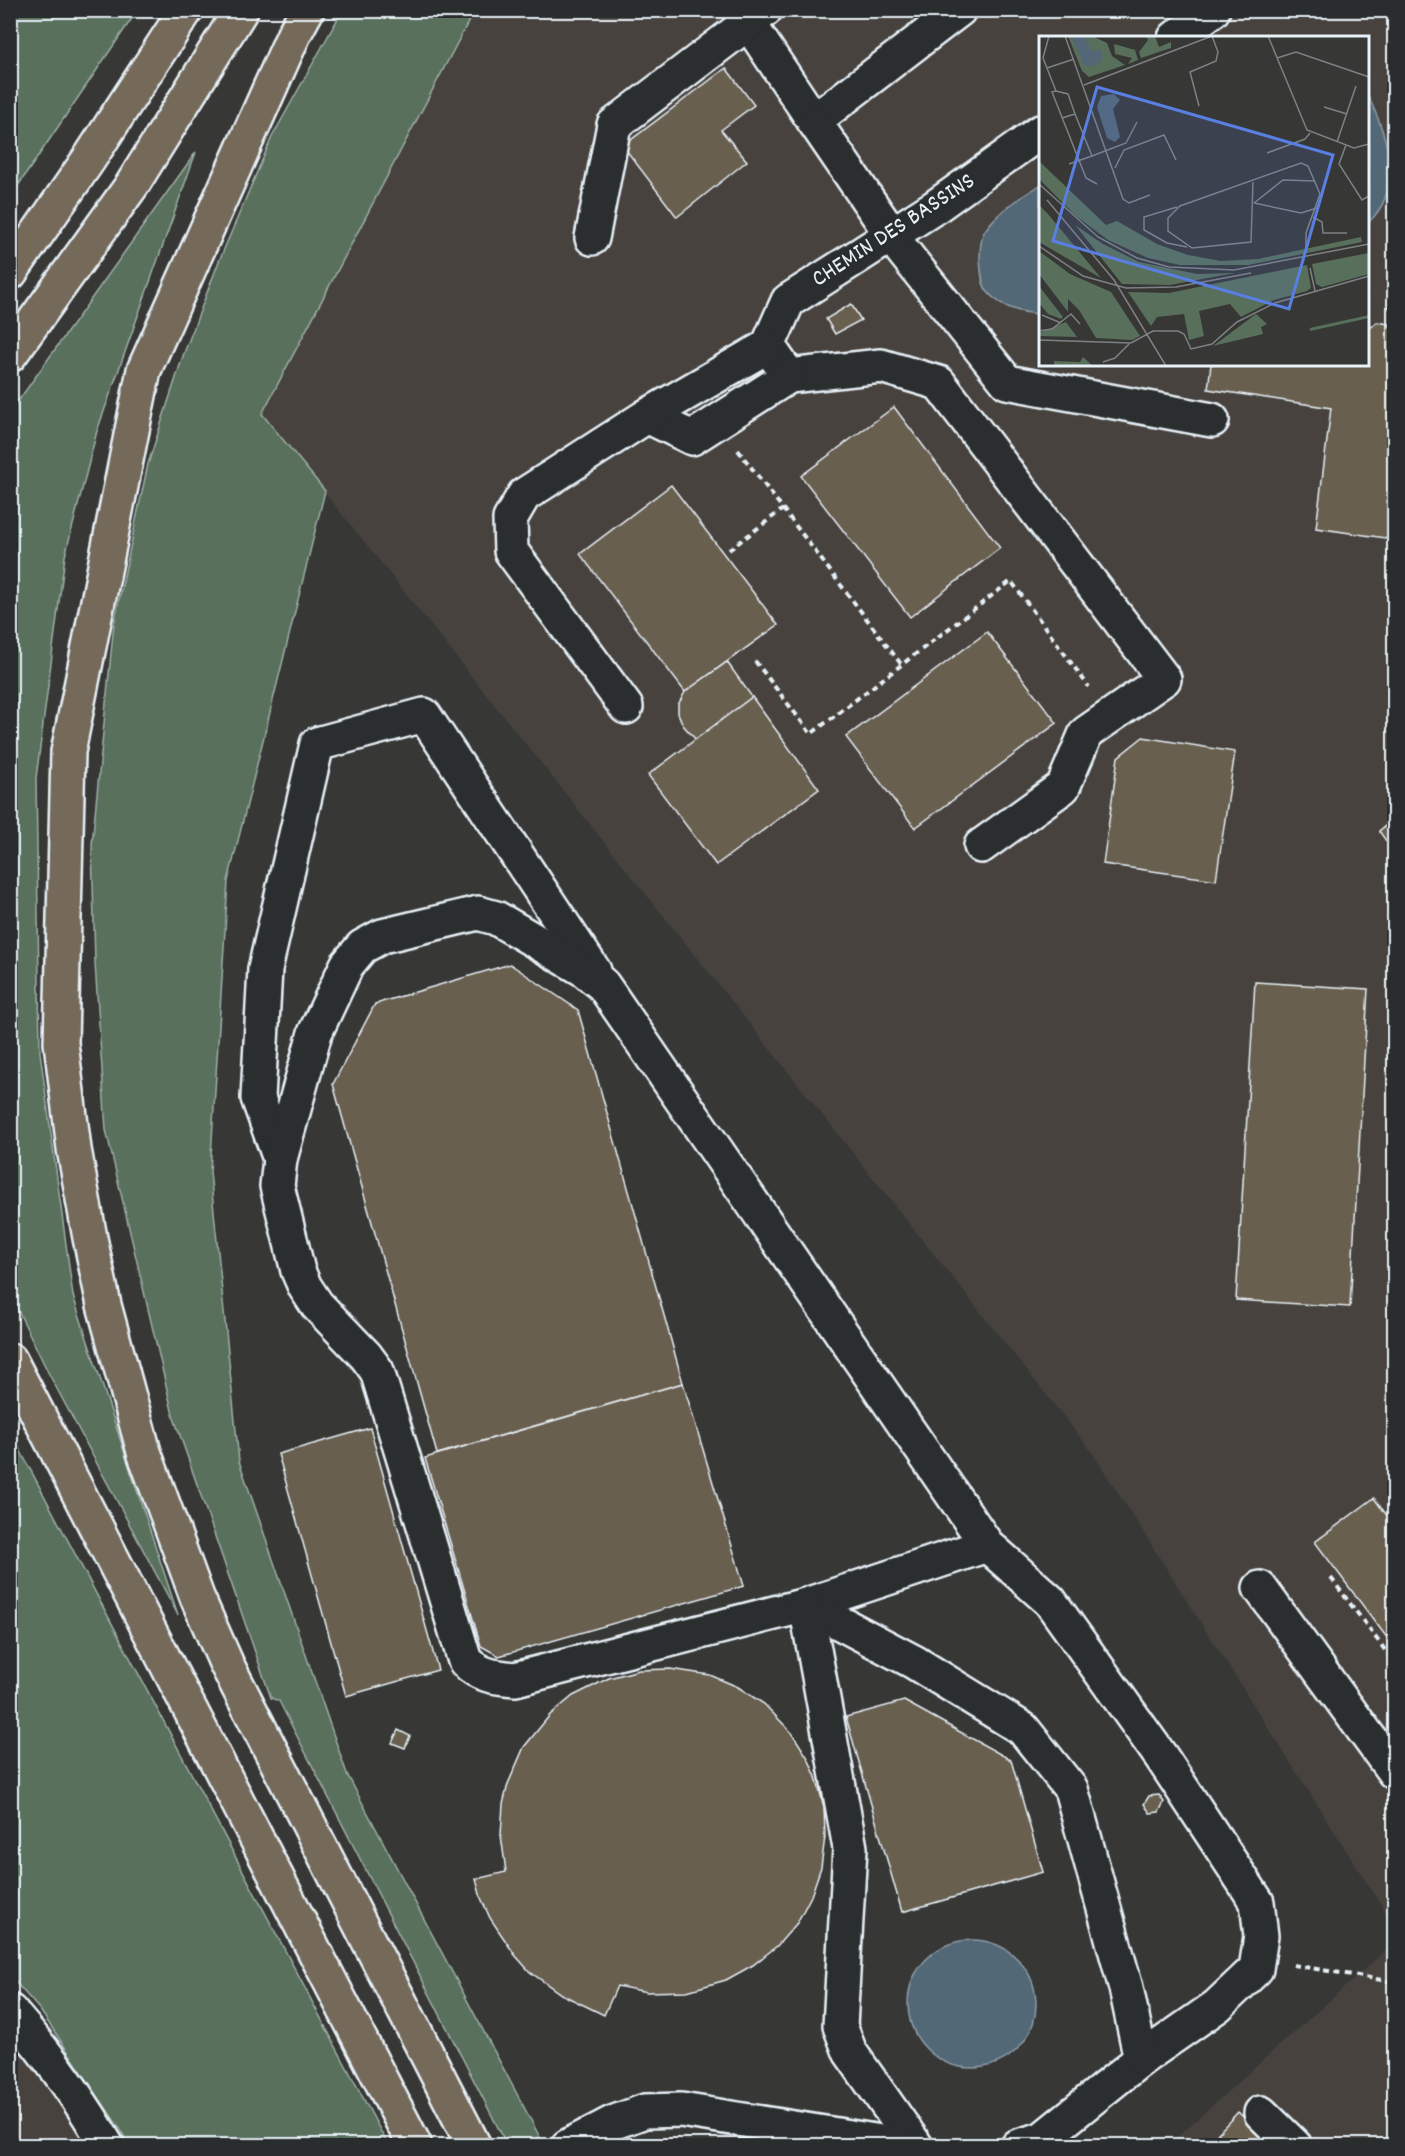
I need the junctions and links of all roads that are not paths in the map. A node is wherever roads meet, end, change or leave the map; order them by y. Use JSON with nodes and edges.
{"nodes":[{"id":1,"x":186,"y":10,"type":"edge"},
{"id":2,"x":241,"y":10,"type":"edge"},
{"id":3,"x":307,"y":10,"type":"edge"},
{"id":4,"x":959,"y":10,"type":"edge"},
{"id":5,"x":1214,"y":10,"type":"edge"},
{"id":6,"x":751,"y":14,"type":"edge"},
{"id":7,"x":1178,"y":36,"type":"edge"},
{"id":8,"x":814,"y":121,"type":"junction"},
{"id":9,"x":1039,"y":133,"type":"edge"},
{"id":10,"x":892,"y":235,"type":"junction"},
{"id":11,"x":592,"y":237,"type":"dead end"},
{"id":12,"x":10,"y":273,"type":"edge"},
{"id":13,"x":768,"y":346,"type":"junction"},
{"id":14,"x":10,"y":354,"type":"edge"},
{"id":15,"x":789,"y":376,"type":"junction"},
{"id":16,"x":648,"y":416,"type":"junction"},
{"id":17,"x":1212,"y":420,"type":"dead end"},
{"id":18,"x":626,"y":707,"type":"dead end"},
{"id":19,"x":981,"y":846,"type":"dead end"},
{"id":20,"x":603,"y":986,"type":"junction"},
{"id":21,"x":280,"y":1159,"type":"junction"},
{"id":22,"x":10,"y":1360,"type":"edge"},
{"id":23,"x":987,"y":1545,"type":"junction"},
{"id":24,"x":1260,"y":1588,"type":"dead end"},
{"id":25,"x":806,"y":1605,"type":"junction"},
{"id":26,"x":1395,"y":1772,"type":"edge"},
{"id":27,"x":10,"y":2011,"type":"edge"},
{"id":28,"x":1141,"y":2059,"type":"junction"},
{"id":29,"x":1260,"y":2113,"type":"dead end"},
{"id":30,"x":832,"y":2140,"type":"edge"},
{"id":31,"x":107,"y":2145,"type":"edge"},
{"id":32,"x":415,"y":2145,"type":"edge"},
{"id":33,"x":474,"y":2145,"type":"edge"},
{"id":34,"x":568,"y":2145,"type":"edge"},
{"id":35,"x":906,"y":2145,"type":"edge"},
{"id":36,"x":916,"y":2145,"type":"edge"},
{"id":37,"x":1018,"y":2145,"type":"edge"},
{"id":38,"x":1295,"y":2145,"type":"edge"}],
"edges":[{"from":1,"to":12,"type":"highway"},
{"from":2,"to":14,"type":"highway"},
{"from":3,"to":33,"type":"highway"},
{"from":4,"to":8,"type":"street"},
{"from":5,"to":7,"type":"street"},
{"from":6,"to":8,"type":"street"},
{"from":6,"to":11,"type":"street"},
{"from":8,"to":10,"type":"street"},
{"from":9,"to":10,"type":"street","name":"CHEMIN DES BASSINS"},
{"from":10,"to":13,"type":"street","name":"CHEMIN DES BASSINS"},
{"from":10,"to":17,"type":"street"},
{"from":13,"to":15,"type":"street"},
{"from":13,"to":16,"type":"street"},
{"from":15,"to":16,"type":"street"},
{"from":15,"to":19,"type":"street"},
{"from":16,"to":18,"type":"street"},
{"from":20,"to":21,"type":"street"},
{"from":20,"to":21,"type":"street"},
{"from":20,"to":23,"type":"street"},
{"from":21,"to":25,"type":"street"},
{"from":22,"to":32,"type":"highway"},
{"from":23,"to":25,"type":"street"},
{"from":23,"to":28,"type":"street"},
{"from":24,"to":26,"type":"street"},
{"from":25,"to":28,"type":"street"},
{"from":25,"to":36,"type":"street"},
{"from":27,"to":31,"type":"street"},
{"from":28,"to":37,"type":"street"},
{"from":29,"to":38,"type":"street"},
{"from":30,"to":34,"type":"street"},
{"from":30,"to":35,"type":"street"}]}
